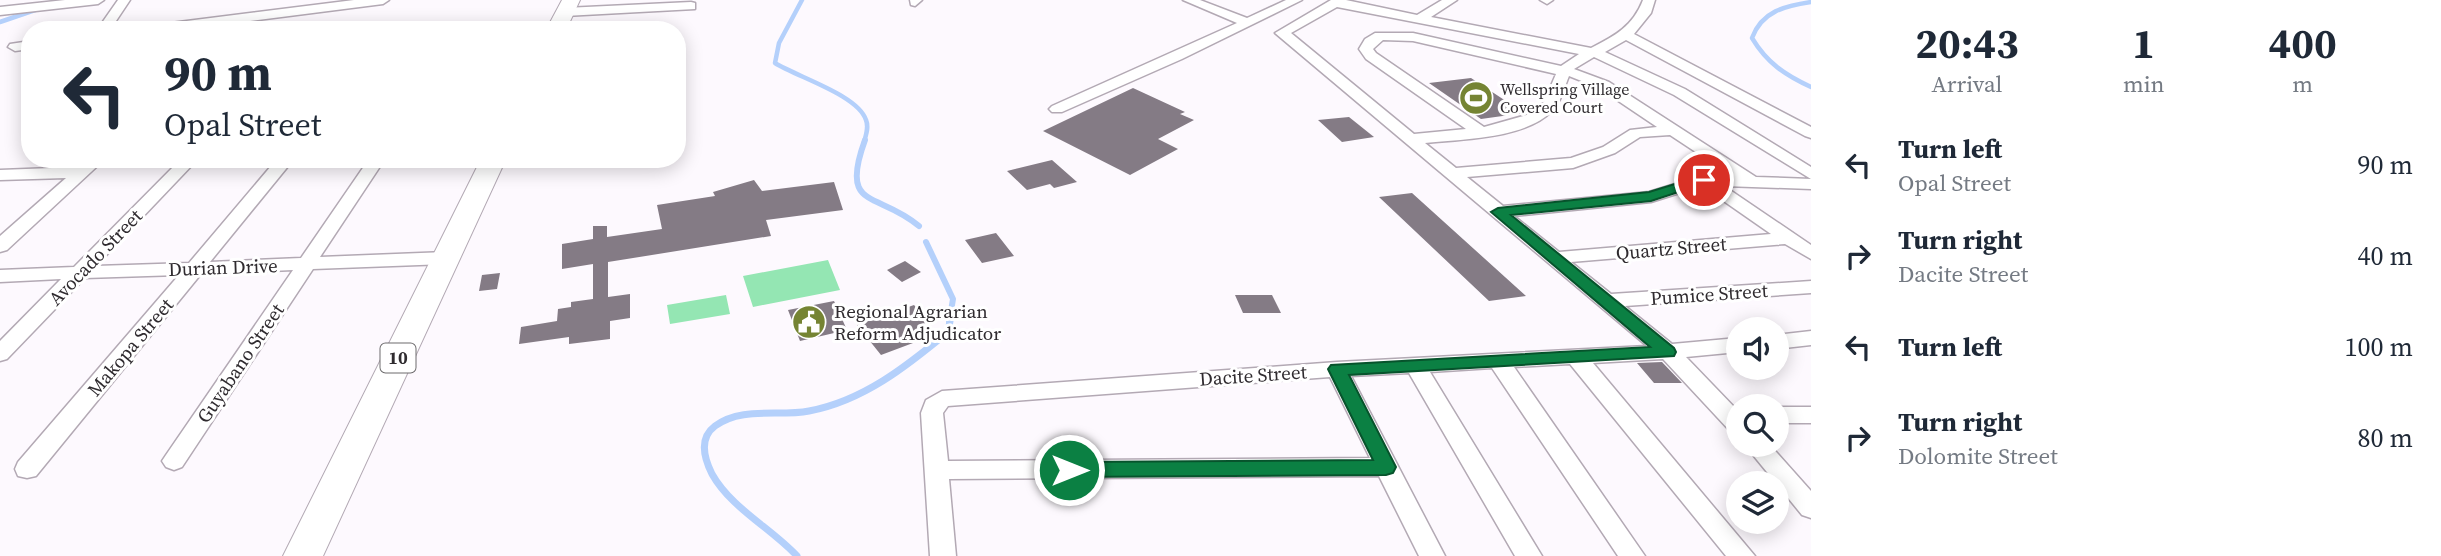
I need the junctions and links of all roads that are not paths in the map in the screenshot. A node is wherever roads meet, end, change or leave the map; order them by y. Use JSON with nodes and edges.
{"nodes":[{"id":1,"x":99,"y":0,"type":"edge"},
{"id":2,"x":124,"y":0,"type":"edge"},
{"id":3,"x":383,"y":0,"type":"edge"},
{"id":4,"x":1189,"y":0,"type":"edge"},
{"id":5,"x":1296,"y":0,"type":"edge"},
{"id":6,"x":1451,"y":0,"type":"edge"},
{"id":7,"x":1649,"y":0,"type":"edge"},
{"id":8,"x":1339,"y":1,"type":"edge"},
{"id":9,"x":343,"y":2,"type":"edge"},
{"id":10,"x":691,"y":6,"type":"dead end"},
{"id":11,"x":0,"y":11,"type":"edge"},
{"id":12,"x":564,"y":14,"type":"edge"},
{"id":13,"x":1419,"y":19,"type":"junction"},
{"id":14,"x":109,"y":21,"type":"edge"},
{"id":15,"x":210,"y":21,"type":"edge"},
{"id":16,"x":1246,"y":22,"type":"junction"},
{"id":17,"x":1626,"y":35,"type":"junction"},
{"id":18,"x":21,"y":46,"type":"edge"},
{"id":19,"x":15,"y":47,"type":"dead end"},
{"id":20,"x":1595,"y":53,"type":"junction"},
{"id":21,"x":1565,"y":69,"type":"junction"},
{"id":22,"x":1057,"y":109,"type":"dead end"},
{"id":23,"x":1671,"y":130,"type":"junction"},
{"id":24,"x":1480,"y":132,"type":"junction"},
{"id":25,"x":1811,"y":133,"type":"edge"},
{"id":26,"x":1412,"y":139,"type":"junction"},
{"id":27,"x":87,"y":168,"type":"edge"},
{"id":28,"x":181,"y":168,"type":"edge"},
{"id":29,"x":278,"y":168,"type":"edge"},
{"id":30,"x":371,"y":168,"type":"edge"},
{"id":31,"x":490,"y":168,"type":"edge"},
{"id":32,"x":83,"y":172,"type":"junction"},
{"id":33,"x":1454,"y":173,"type":"junction"},
{"id":34,"x":1811,"y":174,"type":"edge"},
{"id":35,"x":0,"y":175,"type":"edge"},
{"id":36,"x":1704,"y":180,"type":"junction"},
{"id":37,"x":1754,"y":183,"type":"junction"},
{"id":38,"x":1811,"y":184,"type":"edge"},
{"id":39,"x":1498,"y":212,"type":"junction"},
{"id":40,"x":21,"y":227,"type":"junction"},
{"id":41,"x":0,"y":228,"type":"edge"},
{"id":42,"x":1789,"y":238,"type":"junction"},
{"id":43,"x":0,"y":246,"type":"edge"},
{"id":44,"x":1811,"y":253,"type":"edge"},
{"id":45,"x":1553,"y":258,"type":"junction"},
{"id":46,"x":443,"y":265,"type":"junction"},
{"id":47,"x":303,"y":270,"type":"junction"},
{"id":48,"x":189,"y":275,"type":"junction"},
{"id":49,"x":0,"y":276,"type":"edge"},
{"id":50,"x":73,"y":280,"type":"junction"},
{"id":51,"x":1811,"y":287,"type":"edge"},
{"id":52,"x":0,"y":289,"type":"edge"},
{"id":53,"x":1607,"y":301,"type":"junction"},
{"id":54,"x":1811,"y":338,"type":"edge"},
{"id":55,"x":1789,"y":341,"type":"edge"},
{"id":56,"x":1726,"y":346,"type":"edge"},
{"id":57,"x":1668,"y":352,"type":"junction"},
{"id":58,"x":0,"y":354,"type":"edge"},
{"id":59,"x":1576,"y":357,"type":"junction"},
{"id":60,"x":1498,"y":361,"type":"junction"},
{"id":61,"x":1416,"y":366,"type":"junction"},
{"id":62,"x":1337,"y":369,"type":"junction"},
{"id":63,"x":1726,"y":409,"type":"edge"},
{"id":64,"x":1789,"y":415,"type":"edge"},
{"id":65,"x":1811,"y":415,"type":"edge"},
{"id":66,"x":1767,"y":457,"type":"edge"},
{"id":67,"x":174,"y":461,"type":"dead end"},
{"id":68,"x":1386,"y":467,"type":"junction"},
{"id":69,"x":27,"y":469,"type":"dead end"},
{"id":70,"x":937,"y":470,"type":"junction"},
{"id":71,"x":1807,"y":500,"type":"edge"},
{"id":72,"x":303,"y":556,"type":"edge"},
{"id":73,"x":943,"y":556,"type":"edge"},
{"id":74,"x":1432,"y":556,"type":"edge"},
{"id":75,"x":1529,"y":556,"type":"edge"},
{"id":76,"x":1632,"y":556,"type":"edge"},
{"id":77,"x":1742,"y":556,"type":"edge"}],
"edges":[{"from":1,"to":11,"type":"street"},
{"from":2,"to":14,"type":"street"},
{"from":3,"to":9,"type":"street"},
{"from":4,"to":16,"type":"street"},
{"from":5,"to":16,"type":"street"},
{"from":6,"to":13,"type":"street"},
{"from":7,"to":17,"type":"street"},
{"from":8,"to":13,"type":"street"},
{"from":8,"to":26,"type":"street"},
{"from":9,"to":15,"type":"street"},
{"from":10,"to":12,"type":"street"},
{"from":13,"to":20,"type":"street"},
{"from":16,"to":22,"type":"street"},
{"from":17,"to":20,"type":"street"},
{"from":17,"to":25,"type":"street"},
{"from":18,"to":19,"type":"street"},
{"from":20,"to":21,"type":"street"},
{"from":20,"to":34,"type":"street"},
{"from":21,"to":23,"type":"street"},
{"from":21,"to":24,"type":"street"},
{"from":21,"to":24,"type":"street"},
{"from":23,"to":33,"type":"street"},
{"from":23,"to":37,"type":"street"},
{"from":24,"to":26,"type":"street"},
{"from":26,"to":33,"type":"street"},
{"from":27,"to":32,"type":"street"},
{"from":28,"to":50,"type":"street","name":"Avocado Street"},
{"from":29,"to":48,"type":"street","name":"Makopa Street"},
{"from":30,"to":47,"type":"street","name":"Guyabano Street"},
{"from":31,"to":46,"type":"highway","number":"10"},
{"from":32,"to":35,"type":"street"},
{"from":32,"to":40,"type":"street"},
{"from":33,"to":39,"type":"street"},
{"from":36,"to":37,"type":"street"},
{"from":36,"to":39,"type":"street"},
{"from":36,"to":42,"type":"street"},
{"from":37,"to":38,"type":"street"},
{"from":39,"to":45,"type":"street"},
{"from":40,"to":41,"type":"street"},
{"from":40,"to":43,"type":"street"},
{"from":42,"to":44,"type":"street"},
{"from":42,"to":45,"type":"street","name":"Quartz Street"},
{"from":45,"to":53,"type":"street"},
{"from":46,"to":47,"type":"street","name":"Durian Drive"},
{"from":46,"to":72,"type":"highway","number":"10"},
{"from":47,"to":48,"type":"street","name":"Durian Drive"},
{"from":47,"to":67,"type":"street","name":"Guyabano Street"},
{"from":48,"to":50,"type":"street","name":"Durian Drive"},
{"from":48,"to":69,"type":"street","name":"Makopa Street"},
{"from":49,"to":50,"type":"street","name":"Durian Drive"},
{"from":50,"to":52,"type":"street","name":"Durian Drive"},
{"from":50,"to":58,"type":"street","name":"Avocado Street"},
{"from":51,"to":53,"type":"street","name":"Pumice Street"},
{"from":53,"to":57,"type":"street"},
{"from":54,"to":55,"type":"street"},
{"from":56,"to":57,"type":"street","name":"Dacite Street"},
{"from":57,"to":59,"type":"street","name":"Dacite Street"},
{"from":57,"to":63,"type":"street"},
{"from":59,"to":60,"type":"street","name":"Dacite Street"},
{"from":59,"to":77,"type":"street"},
{"from":60,"to":61,"type":"street","name":"Dacite Street"},
{"from":60,"to":76,"type":"street"},
{"from":61,"to":62,"type":"street","name":"Dacite Street"},
{"from":61,"to":75,"type":"street"},
{"from":62,"to":68,"type":"street"},
{"from":62,"to":70,"type":"street","name":"Dacite Street"},
{"from":64,"to":65,"type":"street"},
{"from":66,"to":71,"type":"street"},
{"from":68,"to":70,"type":"street"},
{"from":68,"to":74,"type":"street"},
{"from":70,"to":73,"type":"street"}]}
